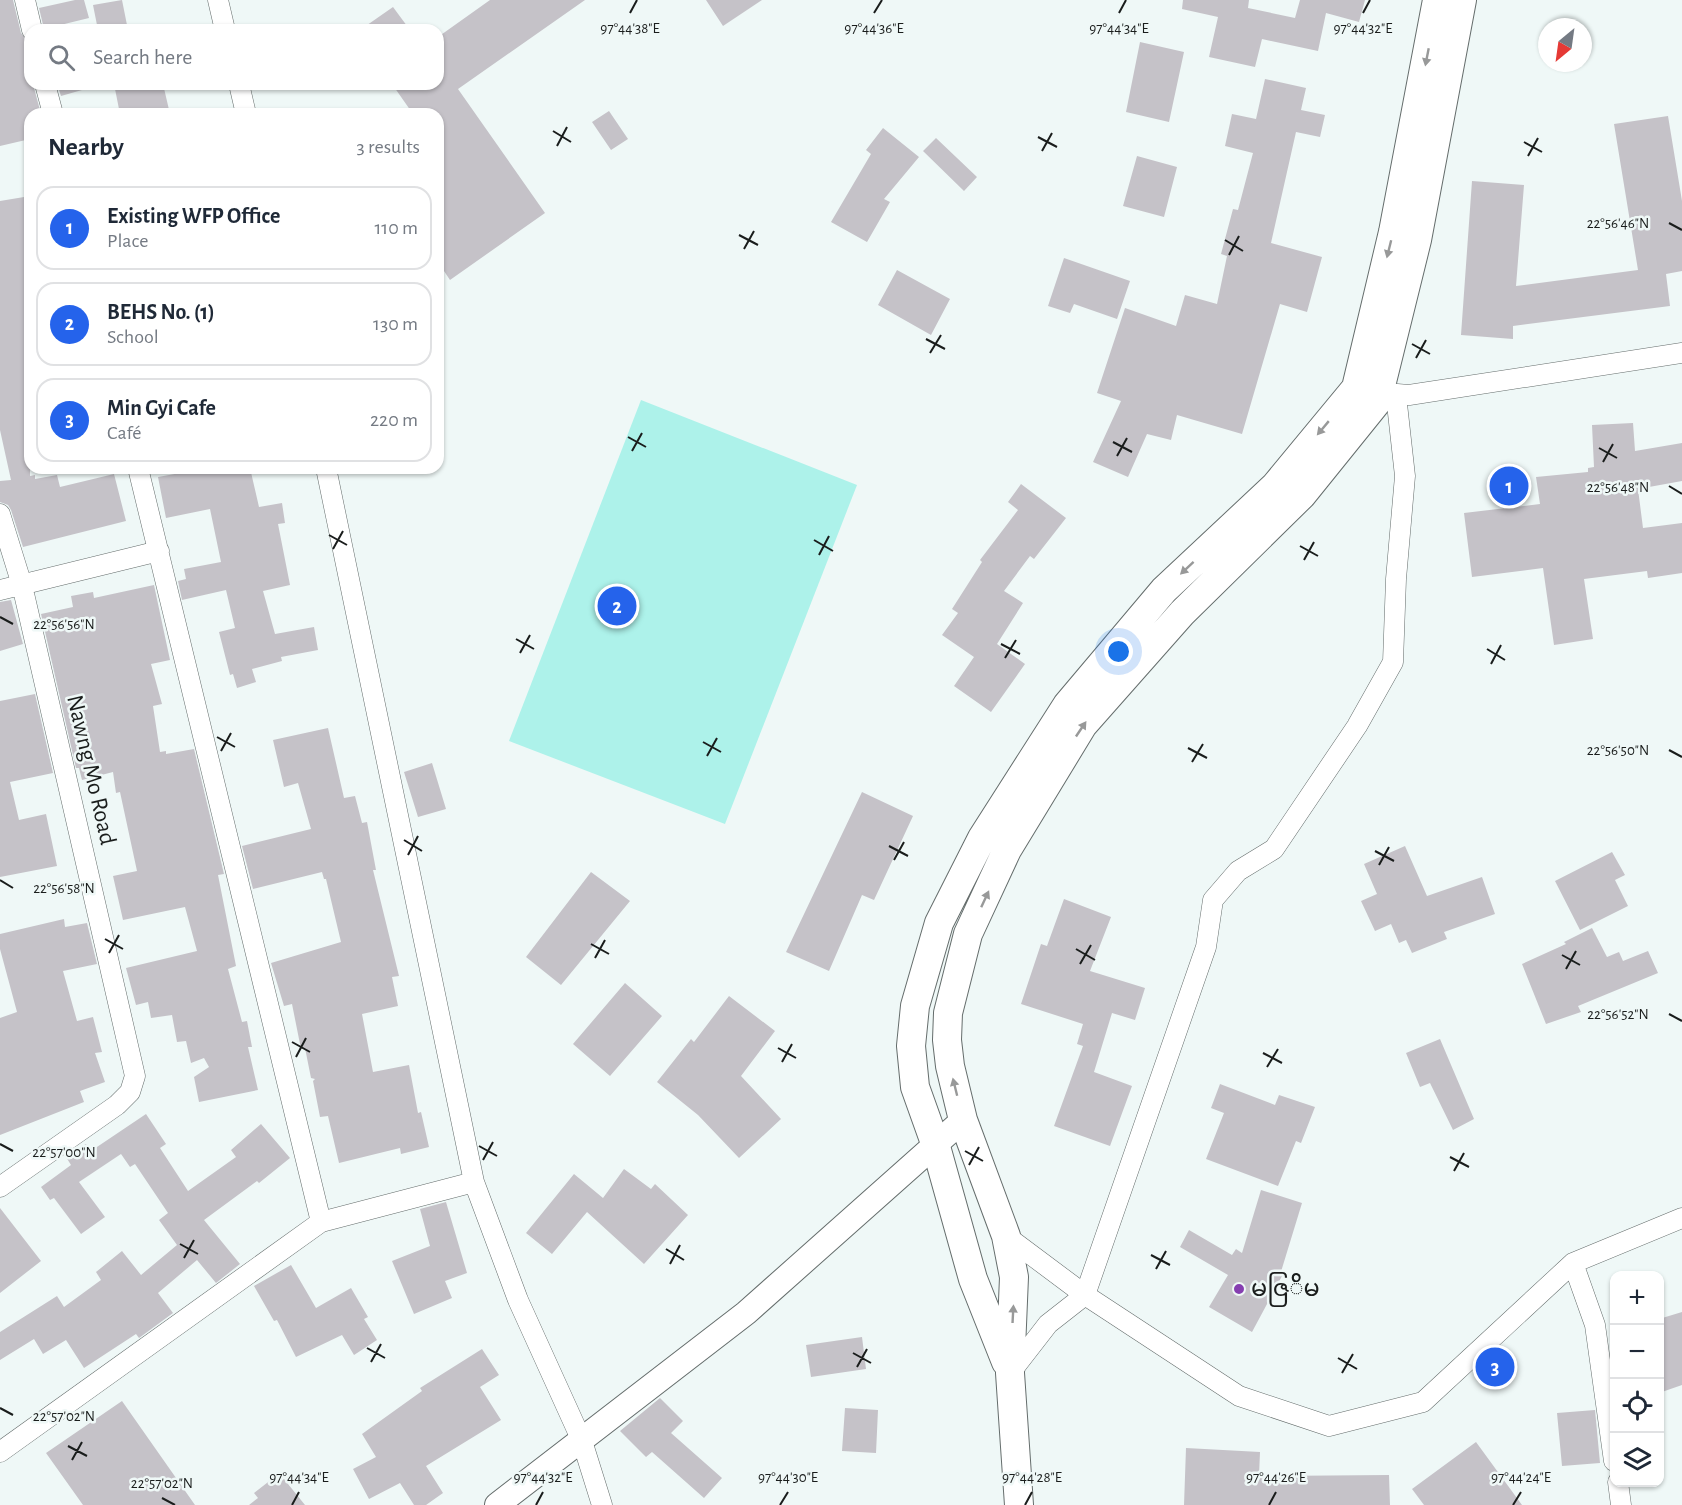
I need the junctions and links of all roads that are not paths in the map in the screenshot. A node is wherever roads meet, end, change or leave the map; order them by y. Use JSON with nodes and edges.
{"nodes":[{"id":1,"x":25,"y":0,"type":"edge"},
{"id":2,"x":218,"y":0,"type":"edge"},
{"id":3,"x":1437,"y":0,"type":"edge"},
{"id":4,"x":1462,"y":0,"type":"edge"},
{"id":5,"x":31,"y":24,"type":"edge"},
{"id":6,"x":224,"y":24,"type":"edge"},
{"id":7,"x":47,"y":90,"type":"edge"},
{"id":8,"x":240,"y":90,"type":"edge"},
{"id":9,"x":51,"y":108,"type":"edge"},
{"id":10,"x":244,"y":108,"type":"edge"},
{"id":11,"x":1682,"y":353,"type":"edge"},
{"id":12,"x":1377,"y":392,"type":"junction"},
{"id":13,"x":140,"y":474,"type":"edge"},
{"id":14,"x":327,"y":474,"type":"edge"},
{"id":15,"x":0,"y":514,"type":"edge"},
{"id":16,"x":159,"y":551,"type":"junction"},
{"id":17,"x":21,"y":585,"type":"junction"},
{"id":18,"x":0,"y":590,"type":"edge"},
{"id":19,"x":963,"y":1120,"type":"junction"},
{"id":20,"x":936,"y":1143,"type":"junction"},
{"id":21,"x":474,"y":1182,"type":"junction"},
{"id":22,"x":0,"y":1187,"type":"edge"},
{"id":23,"x":1682,"y":1218,"type":"edge"},
{"id":24,"x":321,"y":1222,"type":"junction"},
{"id":25,"x":1006,"y":1236,"type":"junction"},
{"id":26,"x":1573,"y":1263,"type":"junction"},
{"id":27,"x":1085,"y":1295,"type":"junction"},
{"id":28,"x":1010,"y":1372,"type":"junction"},
{"id":29,"x":1610,"y":1433,"type":"edge"},
{"id":30,"x":582,"y":1441,"type":"junction"},
{"id":31,"x":0,"y":1452,"type":"edge"},
{"id":32,"x":1618,"y":1487,"type":"edge"},
{"id":33,"x":497,"y":1505,"type":"edge"},
{"id":34,"x":602,"y":1505,"type":"edge"},
{"id":35,"x":1019,"y":1505,"type":"edge"},
{"id":36,"x":1621,"y":1505,"type":"edge"}],
"edges":[{"from":1,"to":5,"type":"street"},
{"from":2,"to":6,"type":"street"},
{"from":3,"to":12,"type":"main road","one_way":true},
{"from":4,"to":12,"type":"main road"},
{"from":7,"to":9,"type":"street"},
{"from":8,"to":10,"type":"street"},
{"from":11,"to":12,"type":"street"},
{"from":19,"to":12,"type":"main road","one_way":true},
{"from":12,"to":20,"type":"main road","one_way":true},
{"from":12,"to":27,"type":"street"},
{"from":13,"to":16,"type":"street"},
{"from":14,"to":21,"type":"street"},
{"from":15,"to":17,"type":"street","name":"Nawng Mo Road"},
{"from":16,"to":17,"type":"street"},
{"from":16,"to":24,"type":"street"},
{"from":17,"to":18,"type":"street"},
{"from":17,"to":22,"type":"street","name":"Nawng Mo Road"},
{"from":19,"to":20,"type":"street"},
{"from":19,"to":25,"type":"main road"},
{"from":20,"to":28,"type":"main road"},
{"from":20,"to":30,"type":"street"},
{"from":21,"to":24,"type":"street"},
{"from":21,"to":30,"type":"street"},
{"from":23,"to":26,"type":"street"},
{"from":24,"to":31,"type":"street"},
{"from":25,"to":27,"type":"street"},
{"from":28,"to":25,"type":"main road","one_way":true},
{"from":26,"to":27,"type":"street"},
{"from":26,"to":29,"type":"street"},
{"from":27,"to":28,"type":"street"},
{"from":28,"to":35,"type":"main road"},
{"from":30,"to":33,"type":"street"},
{"from":30,"to":34,"type":"street"},
{"from":32,"to":36,"type":"street"}]}
